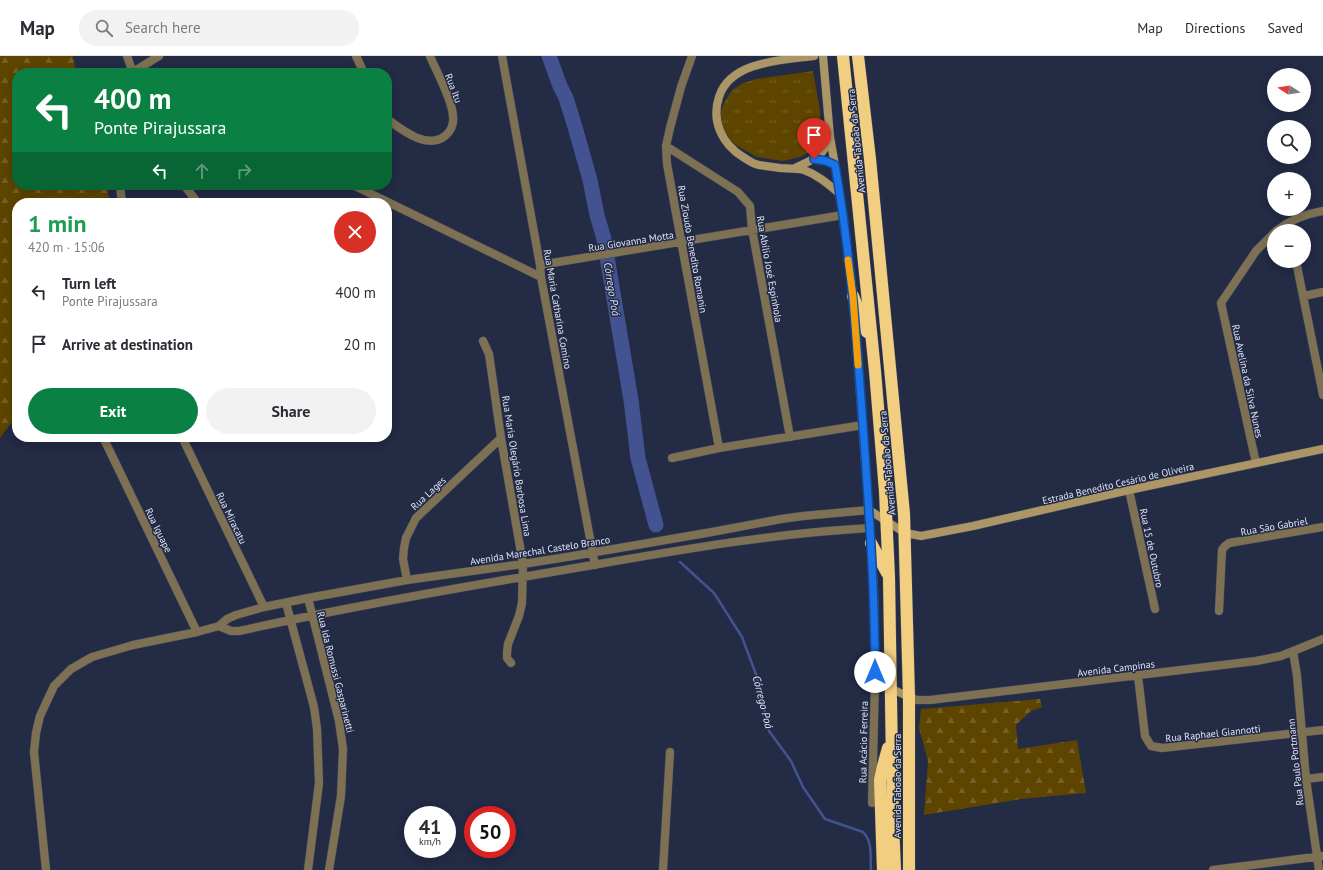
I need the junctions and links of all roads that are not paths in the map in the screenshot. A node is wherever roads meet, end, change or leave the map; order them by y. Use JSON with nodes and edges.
{"nodes":[{"id":1,"x":127,"y":56,"type":"edge"},
{"id":2,"x":159,"y":56,"type":"edge"},
{"id":3,"x":356,"y":56,"type":"edge"},
{"id":4,"x":430,"y":56,"type":"edge"},
{"id":5,"x":502,"y":56,"type":"edge"},
{"id":6,"x":692,"y":56,"type":"edge"},
{"id":7,"x":814,"y":56,"type":"edge"},
{"id":8,"x":823,"y":56,"type":"edge"},
{"id":9,"x":843,"y":56,"type":"edge"},
{"id":10,"x":858,"y":56,"type":"edge"},
{"id":11,"x":131,"y":68,"type":"edge"},
{"id":12,"x":141,"y":68,"type":"edge"},
{"id":13,"x":362,"y":68,"type":"edge"},
{"id":14,"x":392,"y":122,"type":"edge"},
{"id":15,"x":830,"y":137,"type":"junction"},
{"id":16,"x":666,"y":146,"type":"junction"},
{"id":17,"x":814,"y":159,"type":"junction"},
{"id":18,"x":835,"y":165,"type":"junction"},
{"id":19,"x":795,"y":168,"type":"junction"},
{"id":20,"x":188,"y":190,"type":"edge"},
{"id":21,"x":363,"y":190,"type":"edge"},
{"id":22,"x":840,"y":194,"type":"junction"},
{"id":23,"x":194,"y":198,"type":"edge"},
{"id":24,"x":380,"y":198,"type":"edge"},
{"id":25,"x":392,"y":204,"type":"edge"},
{"id":26,"x":1323,"y":211,"type":"edge"},
{"id":27,"x":843,"y":215,"type":"junction"},
{"id":28,"x":1288,"y":222,"type":"joint"},
{"id":29,"x":1285,"y":224,"type":"edge"},
{"id":30,"x":752,"y":229,"type":"junction"},
{"id":31,"x":1267,"y":240,"type":"edge"},
{"id":32,"x":682,"y":242,"type":"junction"},
{"id":33,"x":540,"y":265,"type":"junction"},
{"id":34,"x":1298,"y":268,"type":"edge"},
{"id":35,"x":541,"y":277,"type":"junction"},
{"id":36,"x":1323,"y":292,"type":"edge"},
{"id":37,"x":853,"y":296,"type":"junction"},
{"id":38,"x":1304,"y":296,"type":"junction"},
{"id":39,"x":483,"y":341,"type":"dead end"},
{"id":40,"x":875,"y":371,"type":"junction"},
{"id":41,"x":1321,"y":371,"type":"edge"},
{"id":42,"x":1323,"y":395,"type":"edge"},
{"id":43,"x":863,"y":425,"type":"junction"},
{"id":44,"x":790,"y":437,"type":"junction"},
{"id":45,"x":501,"y":438,"type":"junction"},
{"id":46,"x":105,"y":442,"type":"edge"},
{"id":47,"x":184,"y":442,"type":"edge"},
{"id":48,"x":719,"y":448,"type":"junction"},
{"id":49,"x":1323,"y":449,"type":"edge"},
{"id":50,"x":672,"y":458,"type":"dead end"},
{"id":51,"x":1256,"y":463,"type":"junction"},
{"id":52,"x":1129,"y":490,"type":"junction"},
{"id":53,"x":869,"y":510,"type":"junction"},
{"id":54,"x":781,"y":519,"type":"junction"},
{"id":55,"x":886,"y":522,"type":"junction"},
{"id":56,"x":870,"y":528,"type":"junction"},
{"id":57,"x":1323,"y":528,"type":"edge"},
{"id":58,"x":712,"y":532,"type":"junction"},
{"id":59,"x":905,"y":533,"type":"junction"},
{"id":60,"x":784,"y":534,"type":"junction"},
{"id":61,"x":917,"y":537,"type":"junction"},
{"id":62,"x":871,"y":543,"type":"junction"},
{"id":63,"x":646,"y":544,"type":"junction"},
{"id":64,"x":714,"y":545,"type":"junction"},
{"id":65,"x":906,"y":550,"type":"junction"},
{"id":66,"x":593,"y":552,"type":"junction"},
{"id":67,"x":647,"y":555,"type":"junction"},
{"id":68,"x":523,"y":564,"type":"junction"},
{"id":69,"x":595,"y":565,"type":"junction"},
{"id":70,"x":889,"y":576,"type":"junction"},
{"id":71,"x":523,"y":577,"type":"junction"},
{"id":72,"x":407,"y":580,"type":"junction"},
{"id":73,"x":308,"y":598,"type":"junction"},
{"id":74,"x":286,"y":603,"type":"junction"},
{"id":75,"x":264,"y":607,"type":"junction"},
{"id":76,"x":1154,"y":610,"type":"dead end"},
{"id":77,"x":1219,"y":611,"type":"dead end"},
{"id":78,"x":312,"y":615,"type":"junction"},
{"id":79,"x":290,"y":620,"type":"junction"},
{"id":80,"x":219,"y":626,"type":"junction"},
{"id":81,"x":197,"y":632,"type":"junction"},
{"id":82,"x":1323,"y":639,"type":"edge"},
{"id":83,"x":1293,"y":651,"type":"junction"},
{"id":84,"x":511,"y":663,"type":"dead end"},
{"id":85,"x":1138,"y":676,"type":"junction"},
{"id":86,"x":875,"y":681,"type":"junction"},
{"id":87,"x":891,"y":689,"type":"junction"},
{"id":88,"x":909,"y":697,"type":"junction"},
{"id":89,"x":1323,"y":730,"type":"edge"},
{"id":90,"x":1302,"y":733,"type":"junction"},
{"id":91,"x":891,"y":737,"type":"junction"},
{"id":92,"x":670,"y":752,"type":"dead end"},
{"id":93,"x":1323,"y":777,"type":"edge"},
{"id":94,"x":1306,"y":779,"type":"junction"},
{"id":95,"x":872,"y":803,"type":"dead end"},
{"id":96,"x":1320,"y":856,"type":"edge"},
{"id":97,"x":46,"y":870,"type":"edge"},
{"id":98,"x":308,"y":870,"type":"edge"},
{"id":99,"x":328,"y":870,"type":"edge"},
{"id":100,"x":663,"y":870,"type":"edge"},
{"id":101,"x":883,"y":870,"type":"edge"},
{"id":102,"x":895,"y":870,"type":"edge"},
{"id":103,"x":909,"y":870,"type":"edge"},
{"id":104,"x":1213,"y":870,"type":"edge"},
{"id":105,"x":1319,"y":870,"type":"edge"}],
"edges":[{"from":1,"to":11,"type":"street"},
{"from":2,"to":12,"type":"street"},
{"from":3,"to":13,"type":"street"},
{"from":4,"to":14,"type":"street","name":"Rua Itu"},
{"from":5,"to":33,"type":"street","name":"Rua Maria Catharina Comino"},
{"from":6,"to":16,"type":"street","name":"Rua Zioudo Benedito Romanin"},
{"from":7,"to":19,"type":"main road"},
{"from":8,"to":15,"type":"main road","name":"Rua Acácio Ferreira"},
{"from":9,"to":40,"type":"highway","name":"Avenida Taboão da Serra"},
{"from":10,"to":59,"type":"highway","name":"Avenida Taboão da Serra"},
{"from":15,"to":17,"type":"main road"},
{"from":15,"to":18,"type":"main road","name":"Rua Acácio Ferreira"},
{"from":16,"to":30,"type":"street","name":"Rua Abílio José Espinhola"},
{"from":16,"to":32,"type":"street","name":"Rua Zioudo Benedito Romanin"},
{"from":17,"to":18,"type":"main road"},
{"from":17,"to":19,"type":"main road"},
{"from":18,"to":22,"type":"main road","name":"Rua Acácio Ferreira"},
{"from":19,"to":22,"type":"main road"},
{"from":20,"to":23,"type":"street"},
{"from":21,"to":24,"type":"street"},
{"from":22,"to":27,"type":"main road","name":"Rua Acácio Ferreira"},
{"from":25,"to":35,"type":"street"},
{"from":26,"to":28,"type":"street"},
{"from":27,"to":30,"type":"street","name":"Rua Giovanna Motta"},
{"from":27,"to":37,"type":"main road","name":"Rua Acácio Ferreira"},
{"from":28,"to":29,"type":"street"},
{"from":30,"to":32,"type":"street","name":"Rua Giovanna Motta"},
{"from":30,"to":44,"type":"street","name":"Rua Abílio José Espinhola"},
{"from":31,"to":51,"type":"street","name":"Rua Avelina da Silva Nunes"},
{"from":32,"to":33,"type":"street","name":"Rua Giovanna Motta"},
{"from":32,"to":48,"type":"street","name":"Rua Zioudo Benedito Romanin"},
{"from":33,"to":35,"type":"street","name":"Rua Maria Catharina Comino"},
{"from":34,"to":38,"type":"street"},
{"from":35,"to":66,"type":"street","name":"Rua Maria Catharina Comino"},
{"from":36,"to":38,"type":"street"},
{"from":37,"to":40,"type":"highway"},
{"from":37,"to":43,"type":"main road","name":"Rua Acácio Ferreira"},
{"from":38,"to":41,"type":"street"},
{"from":39,"to":45,"type":"street","name":"Rua Maria Olegário Barbosa Lima"},
{"from":40,"to":55,"type":"highway","name":"Avenida Taboão da Serra"},
{"from":41,"to":42,"type":"street"},
{"from":43,"to":44,"type":"street"},
{"from":43,"to":53,"type":"main road","name":"Rua Acácio Ferreira"},
{"from":44,"to":48,"type":"street"},
{"from":45,"to":68,"type":"street","name":"Rua Maria Olegário Barbosa Lima"},
{"from":45,"to":72,"type":"street","name":"Rua Lages"},
{"from":46,"to":81,"type":"street","name":"Rua Iguape"},
{"from":47,"to":75,"type":"street","name":"Rua Miracatu"},
{"from":48,"to":50,"type":"street"},
{"from":49,"to":51,"type":"main road","name":"Estrada Benedito Cesário de Oliveira"},
{"from":51,"to":52,"type":"main road","name":"Estrada Benedito Cesário de Oliveira"},
{"from":52,"to":61,"type":"main road","name":"Estrada Benedito Cesário de Oliveira"},
{"from":52,"to":76,"type":"street","name":"Rua 15 de Outubro"},
{"from":53,"to":54,"type":"street","name":"Avenida Marechal Castelo Branco"},
{"from":53,"to":55,"type":"main road","name":"Estrada Benedito Cesário de Oliveira"},
{"from":53,"to":56,"type":"main road","name":"Rua Acácio Ferreira"},
{"from":54,"to":58,"type":"street","name":"Avenida Marechal Castelo Branco"},
{"from":54,"to":60,"type":"street"},
{"from":55,"to":59,"type":"main road","name":"Estrada Benedito Cesário de Oliveira"},
{"from":55,"to":70,"type":"highway","name":"Avenida Taboão da Serra"},
{"from":56,"to":60,"type":"street","name":"Avenida Marechal Castelo Branco"},
{"from":56,"to":62,"type":"main road","name":"Rua Acácio Ferreira"},
{"from":57,"to":77,"type":"street","name":"Rua São Gabriel"},
{"from":58,"to":63,"type":"street","name":"Avenida Marechal Castelo Branco"},
{"from":58,"to":64,"type":"street"},
{"from":59,"to":61,"type":"main road","name":"Estrada Benedito Cesário de Oliveira"},
{"from":59,"to":65,"type":"highway","name":"Avenida Taboão da Serra"},
{"from":60,"to":64,"type":"street","name":"Avenida Marechal Castelo Branco"},
{"from":61,"to":65,"type":"main road"},
{"from":62,"to":70,"type":"highway"},
{"from":62,"to":86,"type":"main road","name":"Rua Acácio Ferreira"},
{"from":63,"to":66,"type":"street","name":"Avenida Marechal Castelo Branco"},
{"from":63,"to":67,"type":"street"},
{"from":64,"to":67,"type":"street","name":"Avenida Marechal Castelo Branco"},
{"from":65,"to":88,"type":"highway","name":"Avenida Taboão da Serra"},
{"from":66,"to":68,"type":"street","name":"Avenida Marechal Castelo Branco"},
{"from":66,"to":69,"type":"street","name":"Rua Maria Catharina Comino"},
{"from":67,"to":69,"type":"street","name":"Avenida Marechal Castelo Branco"},
{"from":68,"to":71,"type":"street","name":"Rua Maria Olegário Barbosa Lima"},
{"from":68,"to":72,"type":"street","name":"Avenida Marechal Castelo Branco"},
{"from":69,"to":71,"type":"street","name":"Avenida Marechal Castelo Branco"},
{"from":70,"to":87,"type":"highway","name":"Avenida Taboão da Serra"},
{"from":71,"to":78,"type":"street","name":"Avenida Marechal Castelo Branco"},
{"from":71,"to":84,"type":"street","name":"Rua Maria Olegário Barbosa Lima"},
{"from":72,"to":73,"type":"street","name":"Avenida Marechal Castelo Branco"},
{"from":73,"to":74,"type":"street","name":"Avenida Marechal Castelo Branco"},
{"from":73,"to":78,"type":"street","name":"Rua Ida Romussi Gasparinetti"},
{"from":74,"to":75,"type":"street","name":"Avenida Marechal Castelo Branco"},
{"from":74,"to":79,"type":"street"},
{"from":75,"to":80,"type":"street","name":"Avenida Marechal Castelo Branco"},
{"from":78,"to":79,"type":"street","name":"Avenida Marechal Castelo Branco"},
{"from":78,"to":99,"type":"street","name":"Rua Ida Romussi Gasparinetti"},
{"from":79,"to":80,"type":"street","name":"Avenida Marechal Castelo Branco"},
{"from":79,"to":98,"type":"street"},
{"from":80,"to":81,"type":"street","name":"Avenida Marechal Castelo Branco"},
{"from":81,"to":97,"type":"street","name":"Avenida Marechal Castelo Branco"},
{"from":82,"to":83,"type":"street","name":"Avenida Campinas"},
{"from":83,"to":85,"type":"street","name":"Avenida Campinas"},
{"from":83,"to":90,"type":"street","name":"Rua Paulo Portmann"},
{"from":85,"to":88,"type":"street","name":"Avenida Campinas"},
{"from":85,"to":90,"type":"street","name":"Rua Raphael Giannotti"},
{"from":86,"to":87,"type":"main road"},
{"from":86,"to":95,"type":"street","name":"Rua Acácio Ferreira"},
{"from":87,"to":88,"type":"main road"},
{"from":87,"to":91,"type":"highway","name":"Avenida Taboão da Serra"},
{"from":88,"to":103,"type":"highway","name":"Avenida Taboão da Serra"},
{"from":89,"to":90,"type":"street"},
{"from":90,"to":94,"type":"street","name":"Rua Paulo Portmann"},
{"from":91,"to":101,"type":"highway"},
{"from":91,"to":102,"type":"highway","name":"Avenida Taboão da Serra"},
{"from":92,"to":100,"type":"street"},
{"from":93,"to":94,"type":"street"},
{"from":94,"to":96,"type":"street","name":"Rua Paulo Portmann"},
{"from":96,"to":104,"type":"street"},
{"from":96,"to":105,"type":"street","name":"Rua Paulo Portmann"}]}
